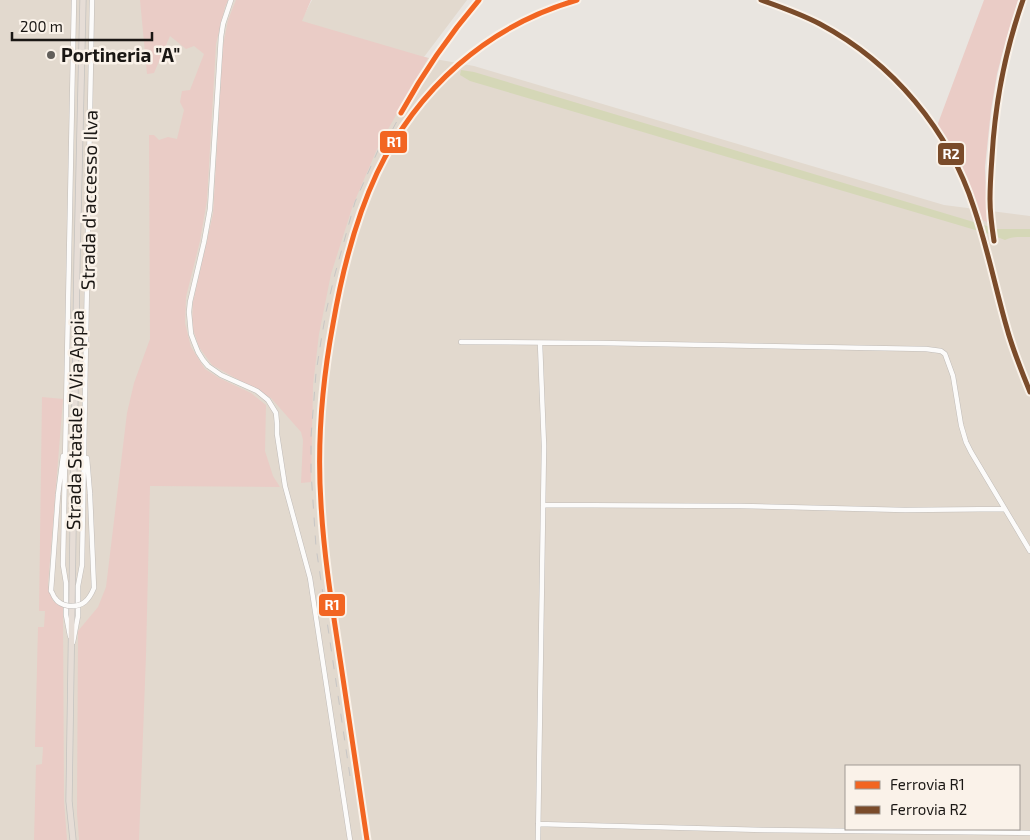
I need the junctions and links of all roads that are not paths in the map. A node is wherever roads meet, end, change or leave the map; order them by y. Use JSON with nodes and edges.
{"nodes":[{"id":1,"x":74,"y":0,"type":"edge"},
{"id":2,"x":83,"y":0,"type":"edge"},
{"id":3,"x":92,"y":0,"type":"edge"},
{"id":4,"x":231,"y":0,"type":"edge"},
{"id":5,"x":461,"y":342,"type":"dead end"},
{"id":6,"x":540,"y":343,"type":"junction"},
{"id":7,"x":85,"y":432,"type":"junction"},
{"id":8,"x":66,"y":433,"type":"junction"},
{"id":9,"x":543,"y":505,"type":"junction"},
{"id":10,"x":1005,"y":509,"type":"junction"},
{"id":11,"x":1030,"y":551,"type":"edge"},
{"id":12,"x":72,"y":649,"type":"junction"},
{"id":13,"x":538,"y":824,"type":"junction"},
{"id":14,"x":1030,"y":833,"type":"edge"},
{"id":15,"x":73,"y":840,"type":"edge"},
{"id":16,"x":350,"y":840,"type":"edge"},
{"id":17,"x":538,"y":840,"type":"edge"}],
"edges":[{"from":1,"to":8,"type":"street","name":"Strada d'accesso Ilva"},
{"from":2,"to":12,"type":"main road","name":"Strada Statale 7 Via Appia"},
{"from":3,"to":7,"type":"street","name":"Strada d'accesso Ilva"},
{"from":4,"to":16,"type":"street"},
{"from":5,"to":6,"type":"street"},
{"from":6,"to":9,"type":"street"},
{"from":6,"to":10,"type":"street"},
{"from":7,"to":8,"type":"street","bridge":true},
{"from":7,"to":12,"type":"street","name":"Strada d'accesso Ilva"},
{"from":8,"to":12,"type":"street","name":"Strada d'accesso Ilva"},
{"from":9,"to":10,"type":"street"},
{"from":9,"to":13,"type":"street"},
{"from":10,"to":11,"type":"street"},
{"from":12,"to":15,"type":"main road","name":"Strada Statale 7 Via Appia"},
{"from":13,"to":14,"type":"street"},
{"from":13,"to":17,"type":"street"}]}
